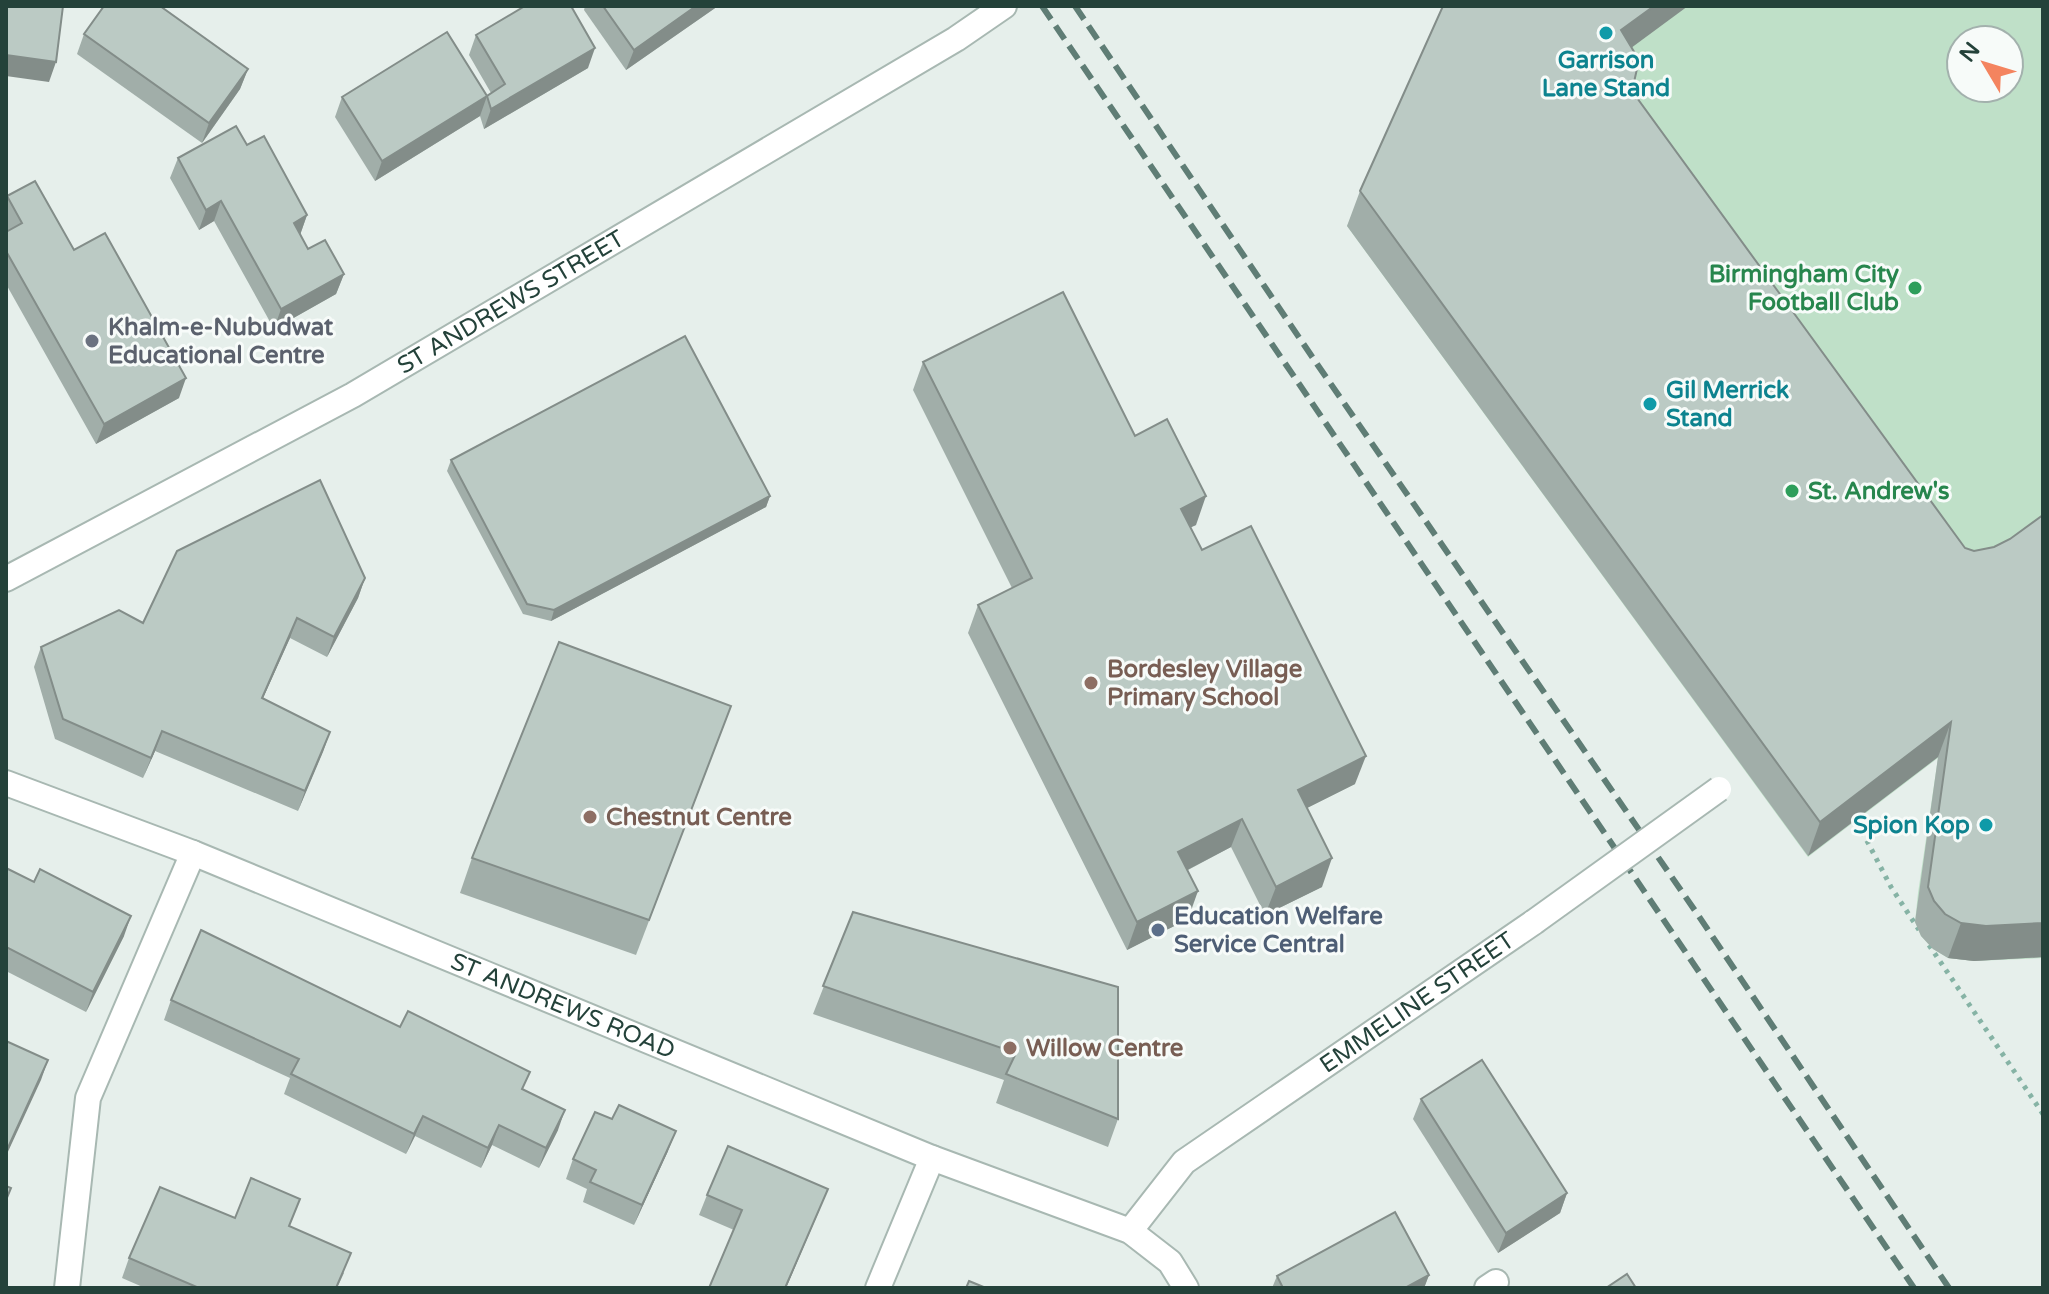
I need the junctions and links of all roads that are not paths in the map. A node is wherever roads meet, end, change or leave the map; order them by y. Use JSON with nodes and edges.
{"nodes":[{"id":1,"x":1004,"y":6,"type":"edge"},
{"id":2,"x":6,"y":579,"type":"edge"},
{"id":3,"x":6,"y":783,"type":"edge"},
{"id":4,"x":1719,"y":789,"type":"dead end"},
{"id":5,"x":193,"y":853,"type":"junction"},
{"id":6,"x":932,"y":1158,"type":"junction"},
{"id":7,"x":1130,"y":1231,"type":"junction"},
{"id":8,"x":67,"y":1288,"type":"edge"},
{"id":9,"x":878,"y":1288,"type":"edge"},
{"id":10,"x":1186,"y":1288,"type":"edge"}],
"edges":[{"from":1,"to":2,"type":"street","name":"ST ANDREWS STREET"},
{"from":3,"to":5,"type":"street","name":"ST ANDREWS ROAD"},
{"from":4,"to":7,"type":"street","name":"EMMELINE STREET","bridge":true},
{"from":5,"to":6,"type":"street","name":"ST ANDREWS ROAD"},
{"from":5,"to":8,"type":"street"},
{"from":6,"to":7,"type":"street","name":"ST ANDREWS ROAD"},
{"from":6,"to":9,"type":"street"},
{"from":7,"to":10,"type":"street","name":"ST ANDREWS ROAD"}]}
